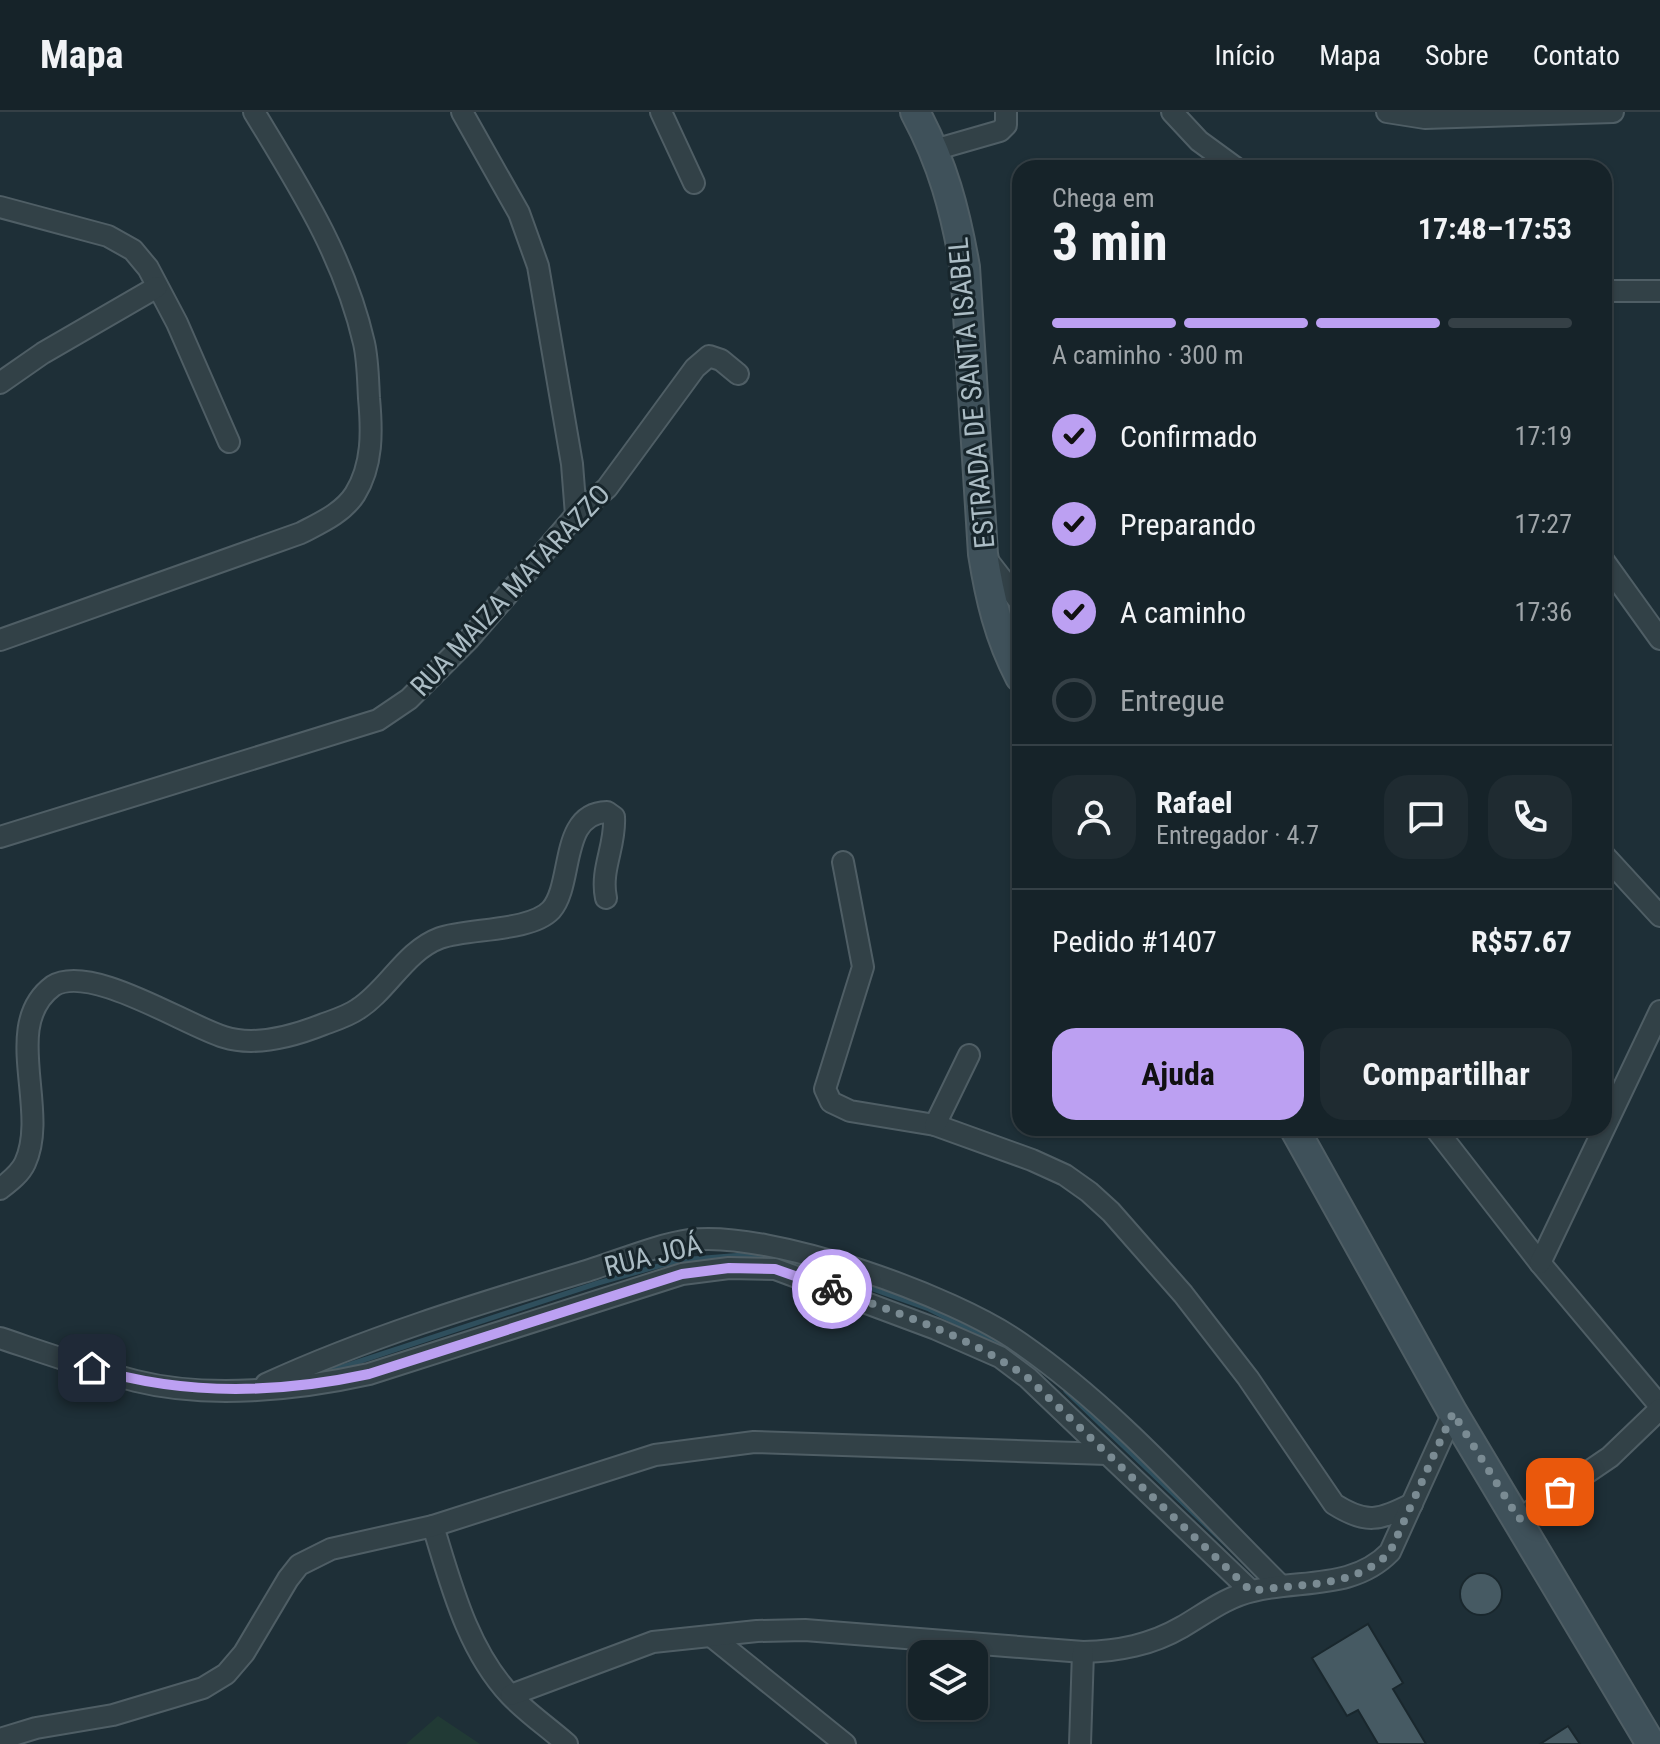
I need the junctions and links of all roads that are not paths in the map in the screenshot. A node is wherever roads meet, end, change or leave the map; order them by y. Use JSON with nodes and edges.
{"nodes":[{"id":1,"x":254,"y":112,"type":"edge"},
{"id":2,"x":462,"y":112,"type":"edge"},
{"id":3,"x":661,"y":112,"type":"edge"},
{"id":4,"x":915,"y":112,"type":"edge"},
{"id":5,"x":1006,"y":112,"type":"edge"},
{"id":6,"x":1172,"y":112,"type":"edge"},
{"id":7,"x":1387,"y":112,"type":"edge"},
{"id":8,"x":1613,"y":112,"type":"edge"},
{"id":9,"x":934,"y":150,"type":"junction"},
{"id":10,"x":1225,"y":160,"type":"edge"},
{"id":11,"x":694,"y":183,"type":"dead end"},
{"id":12,"x":0,"y":207,"type":"edge"},
{"id":13,"x":157,"y":287,"type":"junction"},
{"id":14,"x":1612,"y":291,"type":"edge"},
{"id":15,"x":1660,"y":291,"type":"edge"},
{"id":16,"x":738,"y":374,"type":"dead end"},
{"id":17,"x":0,"y":383,"type":"edge"},
{"id":18,"x":229,"y":442,"type":"dead end"},
{"id":19,"x":576,"y":515,"type":"junction"},
{"id":20,"x":983,"y":554,"type":"junction"},
{"id":21,"x":1612,"y":572,"type":"edge"},
{"id":22,"x":1012,"y":592,"type":"edge"},
{"id":23,"x":1660,"y":639,"type":"edge"},
{"id":24,"x":0,"y":640,"type":"edge"},
{"id":25,"x":1012,"y":660,"type":"edge"},
{"id":26,"x":0,"y":837,"type":"edge"},
{"id":27,"x":843,"y":862,"type":"dead end"},
{"id":28,"x":1612,"y":864,"type":"edge"},
{"id":29,"x":606,"y":898,"type":"dead end"},
{"id":30,"x":1660,"y":916,"type":"edge"},
{"id":31,"x":1660,"y":1011,"type":"edge"},
{"id":32,"x":969,"y":1055,"type":"dead end"},
{"id":33,"x":1612,"y":1112,"type":"edge"},
{"id":34,"x":935,"y":1125,"type":"junction"},
{"id":35,"x":1298,"y":1136,"type":"edge"},
{"id":36,"x":1441,"y":1136,"type":"edge"},
{"id":37,"x":1600,"y":1136,"type":"edge"},
{"id":38,"x":0,"y":1189,"type":"edge"},
{"id":39,"x":1540,"y":1263,"type":"junction"},
{"id":40,"x":0,"y":1338,"type":"edge"},
{"id":41,"x":255,"y":1389,"type":"junction"},
{"id":42,"x":1660,"y":1407,"type":"edge"},
{"id":43,"x":1453,"y":1413,"type":"junction"},
{"id":44,"x":1107,"y":1454,"type":"junction"},
{"id":45,"x":1412,"y":1504,"type":"junction"},
{"id":46,"x":1519,"y":1519,"type":"junction"},
{"id":47,"x":433,"y":1526,"type":"junction"},
{"id":48,"x":1211,"y":1533,"type":"junction"},
{"id":49,"x":1281,"y":1586,"type":"junction"},
{"id":50,"x":1251,"y":1591,"type":"junction"},
{"id":51,"x":711,"y":1636,"type":"junction"},
{"id":52,"x":1083,"y":1652,"type":"junction"},
{"id":53,"x":511,"y":1695,"type":"junction"},
{"id":54,"x":0,"y":1739,"type":"edge"},
{"id":55,"x":567,"y":1744,"type":"edge"},
{"id":56,"x":845,"y":1744,"type":"edge"},
{"id":57,"x":1080,"y":1744,"type":"edge"},
{"id":58,"x":1651,"y":1744,"type":"edge"}],
"edges":[{"from":1,"to":24,"type":"street"},
{"from":2,"to":19,"type":"street"},
{"from":3,"to":11,"type":"street"},
{"from":4,"to":9,"type":"main road","name":"ESTRADA DE SANTA ISABEL"},
{"from":5,"to":9,"type":"street"},
{"from":6,"to":10,"type":"street"},
{"from":7,"to":8,"type":"street"},
{"from":9,"to":20,"type":"main road","name":"ESTRADA DE SANTA ISABEL"},
{"from":12,"to":13,"type":"street"},
{"from":13,"to":17,"type":"street"},
{"from":13,"to":18,"type":"street"},
{"from":14,"to":15,"type":"street"},
{"from":16,"to":19,"type":"street","name":"RUA MAIZA MATARAZZO"},
{"from":19,"to":26,"type":"street","name":"RUA MAIZA MATARAZZO"},
{"from":20,"to":22,"type":"street"},
{"from":20,"to":25,"type":"main road","name":"ESTRADA DE SANTA ISABEL"},
{"from":21,"to":23,"type":"street"},
{"from":27,"to":34,"type":"street"},
{"from":28,"to":30,"type":"street"},
{"from":29,"to":38,"type":"street"},
{"from":31,"to":33,"type":"street"},
{"from":32,"to":34,"type":"street"},
{"from":34,"to":45,"type":"street"},
{"from":35,"to":43,"type":"main road"},
{"from":36,"to":39,"type":"street"},
{"from":37,"to":39,"type":"street"},
{"from":39,"to":42,"type":"street"},
{"from":40,"to":41,"type":"street","name":"RUA JOÁ"},
{"from":41,"to":44,"type":"street","name":"RUA JOÁ"},
{"from":41,"to":48,"type":"street","name":"RUA JOÁ"},
{"from":42,"to":46,"type":"street"},
{"from":43,"to":45,"type":"street"},
{"from":43,"to":46,"type":"main road"},
{"from":44,"to":47,"type":"street"},
{"from":44,"to":48,"type":"street","name":"RUA JOÁ"},
{"from":45,"to":49,"type":"street"},
{"from":46,"to":58,"type":"main road"},
{"from":47,"to":53,"type":"street"},
{"from":47,"to":54,"type":"street"},
{"from":48,"to":49,"type":"street","name":"RUA JOÁ"},
{"from":48,"to":50,"type":"street","name":"RUA JOÁ"},
{"from":49,"to":50,"type":"street"},
{"from":50,"to":52,"type":"street"},
{"from":51,"to":52,"type":"street"},
{"from":51,"to":53,"type":"street"},
{"from":51,"to":56,"type":"street"},
{"from":52,"to":57,"type":"street"},
{"from":53,"to":55,"type":"street"}]}
